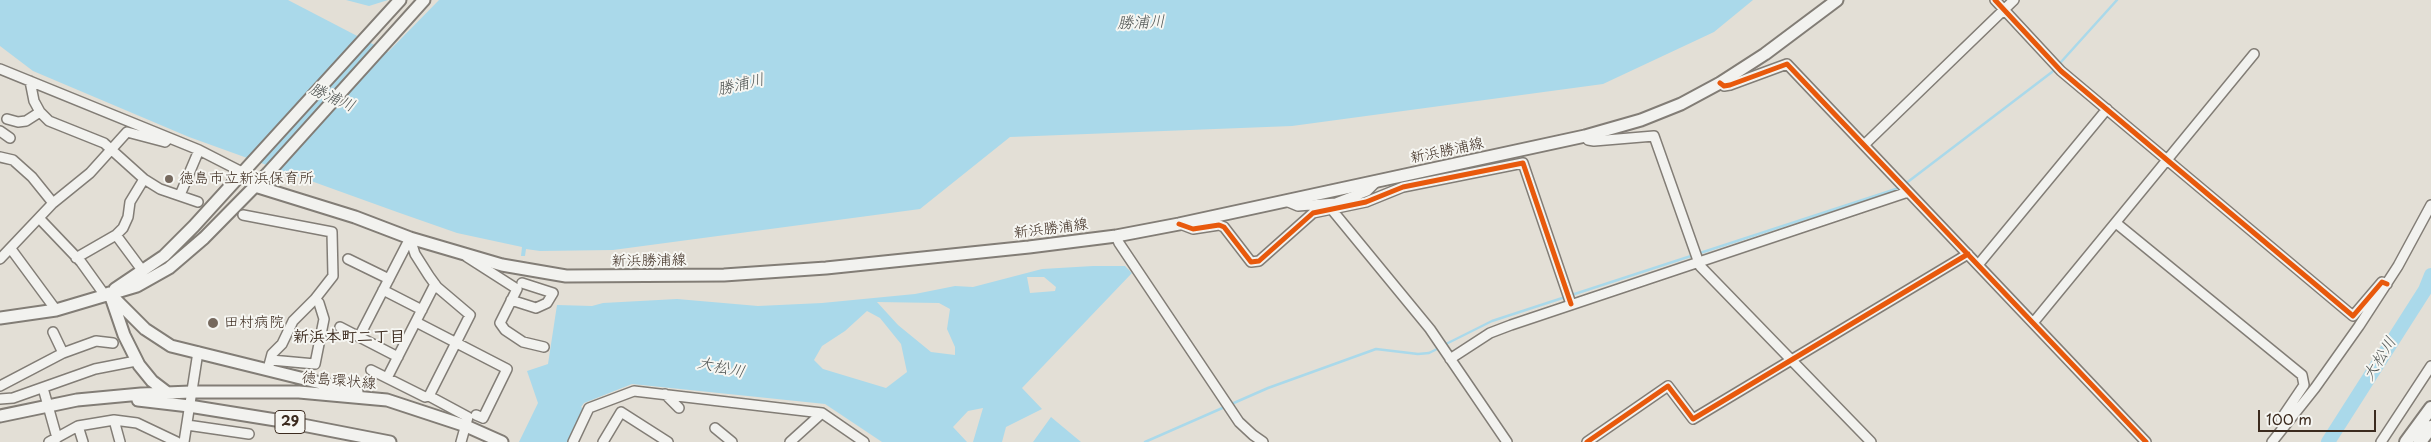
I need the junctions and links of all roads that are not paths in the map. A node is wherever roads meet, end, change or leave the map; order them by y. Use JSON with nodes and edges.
{"nodes":[{"id":1,"x":400,"y":0,"type":"edge"},
{"id":2,"x":424,"y":0,"type":"edge"},
{"id":3,"x":1836,"y":0,"type":"edge"},
{"id":4,"x":1995,"y":0,"type":"edge"},
{"id":5,"x":2014,"y":0,"type":"edge"},
{"id":6,"x":2004,"y":9,"type":"junction"},
{"id":7,"x":2254,"y":54,"type":"dead end"},
{"id":8,"x":1,"y":71,"type":"edge"},
{"id":9,"x":30,"y":81,"type":"junction"},
{"id":10,"x":1720,"y":83,"type":"junction"},
{"id":11,"x":2107,"y":109,"type":"junction"},
{"id":12,"x":40,"y":112,"type":"junction"},
{"id":13,"x":6,"y":120,"type":"dead end"},
{"id":14,"x":1585,"y":136,"type":"junction"},
{"id":15,"x":170,"y":138,"type":"junction"},
{"id":16,"x":1864,"y":145,"type":"junction"},
{"id":17,"x":112,"y":150,"type":"junction"},
{"id":18,"x":199,"y":150,"type":"junction"},
{"id":19,"x":0,"y":157,"type":"edge"},
{"id":20,"x":2167,"y":160,"type":"junction"},
{"id":21,"x":245,"y":168,"type":"junction"},
{"id":22,"x":144,"y":179,"type":"junction"},
{"id":23,"x":1376,"y":182,"type":"junction"},
{"id":24,"x":255,"y":186,"type":"junction"},
{"id":25,"x":1908,"y":192,"type":"junction"},
{"id":26,"x":180,"y":195,"type":"junction"},
{"id":27,"x":1286,"y":201,"type":"junction"},
{"id":28,"x":198,"y":202,"type":"dead end"},
{"id":29,"x":53,"y":203,"type":"junction"},
{"id":30,"x":2431,"y":205,"type":"edge"},
{"id":31,"x":1329,"y":206,"type":"junction"},
{"id":32,"x":243,"y":215,"type":"dead end"},
{"id":33,"x":39,"y":218,"type":"junction"},
{"id":34,"x":2116,"y":223,"type":"junction"},
{"id":35,"x":1179,"y":224,"type":"junction"},
{"id":36,"x":116,"y":235,"type":"junction"},
{"id":37,"x":1116,"y":236,"type":"junction"},
{"id":38,"x":410,"y":238,"type":"junction"},
{"id":39,"x":11,"y":249,"type":"junction"},
{"id":40,"x":464,"y":254,"type":"junction"},
{"id":41,"x":1968,"y":254,"type":"junction"},
{"id":42,"x":76,"y":258,"type":"junction"},
{"id":43,"x":0,"y":259,"type":"edge"},
{"id":44,"x":348,"y":259,"type":"dead end"},
{"id":45,"x":1698,"y":262,"type":"junction"},
{"id":46,"x":1978,"y":265,"type":"junction"},
{"id":47,"x":523,"y":269,"type":"junction"},
{"id":48,"x":142,"y":270,"type":"junction"},
{"id":49,"x":389,"y":279,"type":"junction"},
{"id":50,"x":435,"y":284,"type":"junction"},
{"id":51,"x":2387,"y":284,"type":"junction"},
{"id":52,"x":520,"y":286,"type":"junction"},
{"id":53,"x":383,"y":290,"type":"junction"},
{"id":54,"x":107,"y":294,"type":"junction"},
{"id":55,"x":315,"y":299,"type":"junction"},
{"id":56,"x":511,"y":300,"type":"junction"},
{"id":57,"x":1570,"y":304,"type":"junction"},
{"id":58,"x":56,"y":310,"type":"junction"},
{"id":59,"x":422,"y":310,"type":"junction"},
{"id":60,"x":0,"y":318,"type":"edge"},
{"id":61,"x":416,"y":322,"type":"junction"},
{"id":62,"x":2033,"y":323,"type":"junction"},
{"id":63,"x":340,"y":327,"type":"dead end"},
{"id":64,"x":53,"y":332,"type":"dead end"},
{"id":65,"x":359,"y":336,"type":"junction"},
{"id":66,"x":112,"y":343,"type":"dead end"},
{"id":67,"x":455,"y":343,"type":"junction"},
{"id":68,"x":544,"y":348,"type":"dead end"},
{"id":69,"x":198,"y":352,"type":"junction"},
{"id":70,"x":62,"y":353,"type":"junction"},
{"id":71,"x":398,"y":357,"type":"junction"},
{"id":72,"x":1450,"y":359,"type":"junction"},
{"id":73,"x":1792,"y":360,"type":"junction"},
{"id":74,"x":136,"y":361,"type":"junction"},
{"id":75,"x":269,"y":365,"type":"junction"},
{"id":76,"x":2431,"y":366,"type":"edge"},
{"id":77,"x":371,"y":370,"type":"dead end"},
{"id":78,"x":387,"y":378,"type":"junction"},
{"id":79,"x":0,"y":386,"type":"edge"},
{"id":80,"x":43,"y":388,"type":"junction"},
{"id":81,"x":191,"y":392,"type":"junction"},
{"id":82,"x":166,"y":393,"type":"junction"},
{"id":83,"x":665,"y":394,"type":"junction"},
{"id":84,"x":430,"y":396,"type":"junction"},
{"id":85,"x":0,"y":399,"type":"edge"},
{"id":86,"x":77,"y":400,"type":"junction"},
{"id":87,"x":387,"y":400,"type":"junction"},
{"id":88,"x":48,"y":405,"type":"junction"},
{"id":89,"x":189,"y":406,"type":"junction"},
{"id":90,"x":678,"y":408,"type":"dead end"},
{"id":91,"x":2431,"y":408,"type":"edge"},
{"id":92,"x":822,"y":413,"type":"junction"},
{"id":93,"x":476,"y":415,"type":"dead end"},
{"id":94,"x":0,"y":416,"type":"edge"},
{"id":95,"x":114,"y":420,"type":"junction"},
{"id":96,"x":187,"y":425,"type":"junction"},
{"id":97,"x":2285,"y":425,"type":"junction"},
{"id":98,"x":78,"y":426,"type":"junction"},
{"id":99,"x":466,"y":426,"type":"junction"},
{"id":100,"x":2431,"y":427,"type":"edge"},
{"id":101,"x":715,"y":428,"type":"dead end"},
{"id":102,"x":249,"y":434,"type":"dead end"},
{"id":103,"x":53,"y":440,"type":"edge"},
{"id":104,"x":792,"y":441,"type":"edge"},
{"id":105,"x":83,"y":442,"type":"edge"},
{"id":106,"x":120,"y":442,"type":"edge"},
{"id":107,"x":176,"y":442,"type":"edge"},
{"id":108,"x":184,"y":442,"type":"edge"},
{"id":109,"x":390,"y":442,"type":"edge"},
{"id":110,"x":462,"y":442,"type":"edge"},
{"id":111,"x":502,"y":442,"type":"edge"},
{"id":112,"x":572,"y":442,"type":"edge"},
{"id":113,"x":603,"y":442,"type":"edge"},
{"id":114,"x":668,"y":442,"type":"edge"},
{"id":115,"x":732,"y":442,"type":"edge"},
{"id":116,"x":864,"y":442,"type":"edge"},
{"id":117,"x":1263,"y":442,"type":"edge"},
{"id":118,"x":1508,"y":442,"type":"edge"},
{"id":119,"x":1587,"y":442,"type":"edge"},
{"id":120,"x":1871,"y":442,"type":"edge"},
{"id":121,"x":2146,"y":442,"type":"edge"},
{"id":122,"x":2272,"y":442,"type":"edge"},
{"id":123,"x":2382,"y":442,"type":"edge"},
{"id":124,"x":2406,"y":442,"type":"edge"},
{"id":125,"x":2420,"y":442,"type":"edge"}],
"edges":[{"from":1,"to":21,"type":"main road"},
{"from":2,"to":24,"type":"main road"},
{"from":3,"to":10,"type":"main road","name":"新浜勝浦線"},
{"from":4,"to":6,"type":"street"},
{"from":5,"to":6,"type":"street"},
{"from":6,"to":11,"type":"street"},
{"from":6,"to":16,"type":"street"},
{"from":7,"to":20,"type":"street"},
{"from":8,"to":9,"type":"street"},
{"from":9,"to":12,"type":"street"},
{"from":9,"to":15,"type":"street"},
{"from":10,"to":14,"type":"main road","name":"新浜勝浦線"},
{"from":10,"to":16,"type":"street"},
{"from":11,"to":20,"type":"street"},
{"from":11,"to":46,"type":"street"},
{"from":12,"to":13,"type":"street"},
{"from":12,"to":17,"type":"street"},
{"from":14,"to":23,"type":"main road","name":"新浜勝浦線"},
{"from":14,"to":45,"type":"street"},
{"from":15,"to":17,"type":"street"},
{"from":15,"to":18,"type":"street"},
{"from":16,"to":25,"type":"street"},
{"from":17,"to":22,"type":"street"},
{"from":17,"to":29,"type":"street"},
{"from":18,"to":21,"type":"street"},
{"from":18,"to":26,"type":"street"},
{"from":19,"to":29,"type":"street"},
{"from":20,"to":34,"type":"street"},
{"from":20,"to":51,"type":"street"},
{"from":21,"to":24,"type":"main road","name":"新浜勝浦線"},
{"from":21,"to":48,"type":"main road"},
{"from":22,"to":26,"type":"street"},
{"from":22,"to":36,"type":"street"},
{"from":23,"to":27,"type":"main road","name":"新浜勝浦線"},
{"from":23,"to":31,"type":"street"},
{"from":24,"to":38,"type":"main road","name":"新浜勝浦線"},
{"from":24,"to":54,"type":"main road"},
{"from":25,"to":41,"type":"street"},
{"from":25,"to":45,"type":"street"},
{"from":26,"to":28,"type":"street"},
{"from":27,"to":31,"type":"street"},
{"from":27,"to":35,"type":"main road","name":"新浜勝浦線"},
{"from":29,"to":33,"type":"street"},
{"from":30,"to":51,"type":"street"},
{"from":31,"to":35,"type":"street"},
{"from":31,"to":57,"type":"street"},
{"from":31,"to":72,"type":"street"},
{"from":32,"to":55,"type":"street"},
{"from":33,"to":39,"type":"street"},
{"from":33,"to":42,"type":"street"},
{"from":34,"to":62,"type":"street"},
{"from":34,"to":97,"type":"street"},
{"from":35,"to":37,"type":"main road","name":"新浜勝浦線"},
{"from":36,"to":42,"type":"street"},
{"from":36,"to":48,"type":"street"},
{"from":37,"to":47,"type":"main road","name":"新浜勝浦線"},
{"from":37,"to":117,"type":"street"},
{"from":38,"to":40,"type":"main road","name":"新浜勝浦線"},
{"from":38,"to":49,"type":"street"},
{"from":38,"to":50,"type":"street"},
{"from":39,"to":43,"type":"street"},
{"from":39,"to":58,"type":"street"},
{"from":40,"to":47,"type":"main road","name":"新浜勝浦線"},
{"from":40,"to":52,"type":"street"},
{"from":41,"to":46,"type":"street"},
{"from":41,"to":73,"type":"street"},
{"from":42,"to":54,"type":"street"},
{"from":44,"to":49,"type":"street"},
{"from":45,"to":57,"type":"street"},
{"from":45,"to":73,"type":"street"},
{"from":46,"to":62,"type":"street"},
{"from":47,"to":52,"type":"street"},
{"from":48,"to":54,"type":"main road"},
{"from":49,"to":53,"type":"street"},
{"from":50,"to":59,"type":"street"},
{"from":50,"to":67,"type":"street"},
{"from":51,"to":97,"type":"street"},
{"from":52,"to":56,"type":"street"},
{"from":52,"to":56,"type":"street"},
{"from":53,"to":59,"type":"street"},
{"from":53,"to":65,"type":"street"},
{"from":54,"to":58,"type":"main road"},
{"from":54,"to":69,"type":"main road","number":"29"},
{"from":54,"to":74,"type":"main road","name":"徳島環状線","number":"29"},
{"from":55,"to":75,"type":"street"},
{"from":55,"to":75,"type":"street"},
{"from":56,"to":68,"type":"street"},
{"from":57,"to":72,"type":"street"},
{"from":58,"to":60,"type":"main road"},
{"from":59,"to":61,"type":"street"},
{"from":61,"to":67,"type":"street"},
{"from":61,"to":71,"type":"street"},
{"from":62,"to":121,"type":"street"},
{"from":63,"to":65,"type":"street"},
{"from":64,"to":70,"type":"street"},
{"from":65,"to":71,"type":"street"},
{"from":66,"to":70,"type":"street"},
{"from":67,"to":84,"type":"street"},
{"from":67,"to":93,"type":"street"},
{"from":69,"to":75,"type":"main road","number":"29"},
{"from":69,"to":81,"type":"street"},
{"from":70,"to":79,"type":"street"},
{"from":71,"to":78,"type":"street"},
{"from":72,"to":118,"type":"street"},
{"from":73,"to":119,"type":"street"},
{"from":73,"to":120,"type":"street"},
{"from":74,"to":80,"type":"street"},
{"from":74,"to":82,"type":"main road","name":"徳島環状線","number":"29"},
{"from":75,"to":87,"type":"main road","number":"29"},
{"from":76,"to":123,"type":"street"},
{"from":77,"to":78,"type":"street"},
{"from":78,"to":84,"type":"street"},
{"from":80,"to":85,"type":"street"},
{"from":80,"to":88,"type":"street"},
{"from":81,"to":82,"type":"main road","name":"徳島環状線","number":"29"},
{"from":81,"to":87,"type":"main road","name":"徳島環状線","number":"29"},
{"from":81,"to":89,"type":"street"},
{"from":82,"to":86,"type":"main road","name":"徳島環状線","number":"29"},
{"from":82,"to":89,"type":"main road","name":"徳島環状線","number":"29"},
{"from":83,"to":90,"type":"street"},
{"from":83,"to":92,"type":"street"},
{"from":83,"to":112,"type":"street"},
{"from":84,"to":99,"type":"street"},
{"from":86,"to":88,"type":"main road","name":"徳島環状線","number":"29"},
{"from":86,"to":89,"type":"main road","name":"徳島環状線","number":"29"},
{"from":87,"to":99,"type":"main road","name":"徳島環状線","number":"29"},
{"from":88,"to":94,"type":"main road","name":"徳島環状線","number":"29"},
{"from":88,"to":103,"type":"street"},
{"from":89,"to":96,"type":"street"},
{"from":89,"to":109,"type":"main road","name":"徳島環状線","number":"29"},
{"from":91,"to":124,"type":"highway"},
{"from":92,"to":104,"type":"street"},
{"from":92,"to":116,"type":"street"},
{"from":95,"to":98,"type":"street"},
{"from":95,"to":106,"type":"street"},
{"from":95,"to":107,"type":"street"},
{"from":96,"to":102,"type":"street"},
{"from":96,"to":108,"type":"street"},
{"from":97,"to":122,"type":"street"},
{"from":98,"to":103,"type":"street"},
{"from":98,"to":105,"type":"street"},
{"from":99,"to":110,"type":"street"},
{"from":99,"to":111,"type":"main road","name":"徳島環状線","number":"29"},
{"from":100,"to":125,"type":"highway"},
{"from":101,"to":115,"type":"street"},
{"from":113,"to":114,"type":"street"}]}
